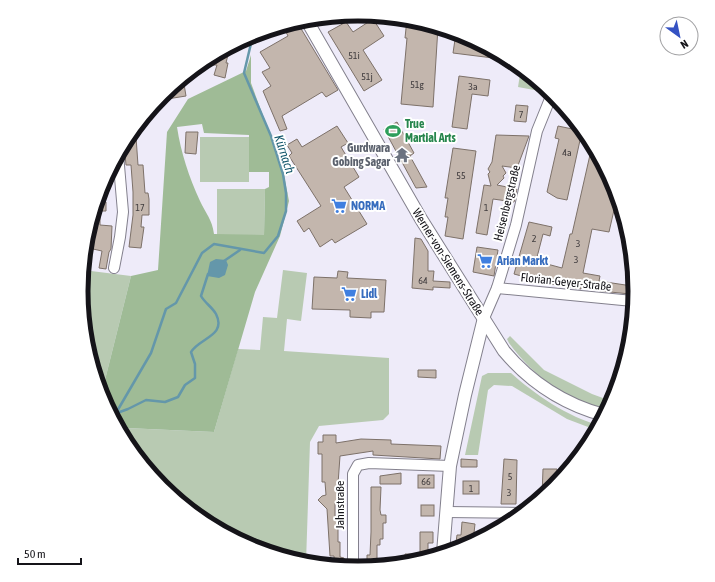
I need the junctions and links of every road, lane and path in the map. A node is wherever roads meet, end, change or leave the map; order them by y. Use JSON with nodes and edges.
{"nodes":[{"id":1,"x":310,"y":25,"type":"edge"},
{"id":2,"x":549,"y":101,"type":"edge"},
{"id":3,"x":119,"y":165,"type":"edge"},
{"id":4,"x":114,"y":268,"type":"dead end"},
{"id":5,"x":497,"y":288,"type":"junction"},
{"id":6,"x":627,"y":300,"type":"edge"},
{"id":7,"x":484,"y":318,"type":"junction"},
{"id":8,"x":598,"y":413,"type":"edge"},
{"id":9,"x":450,"y":466,"type":"junction"},
{"id":10,"x":447,"y":512,"type":"junction"},
{"id":11,"x":511,"y":513,"type":"edge"},
{"id":12,"x":444,"y":547,"type":"edge"},
{"id":13,"x":353,"y":561,"type":"edge"}],
"edges":[{"from":1,"to":7,"type":"street","name":"Werner-von-Siemens-Straße"},
{"from":2,"to":5,"type":"street","name":"Heisenbergstraße"},
{"from":3,"to":4,"type":"street"},
{"from":5,"to":6,"type":"street","name":"Florian-Geyer-Straße"},
{"from":5,"to":7,"type":"street","name":"Heisenbergstraße"},
{"from":7,"to":8,"type":"street"},
{"from":7,"to":9,"type":"street","name":"Werner-von-Siemens-Straße"},
{"from":9,"to":10,"type":"street","name":"Werner-von-Siemens-Straße"},
{"from":9,"to":13,"type":"street","name":"Jahnstraße"},
{"from":10,"to":11,"type":"street"},
{"from":10,"to":12,"type":"street","name":"Werner-von-Siemens-Straße"}]}
